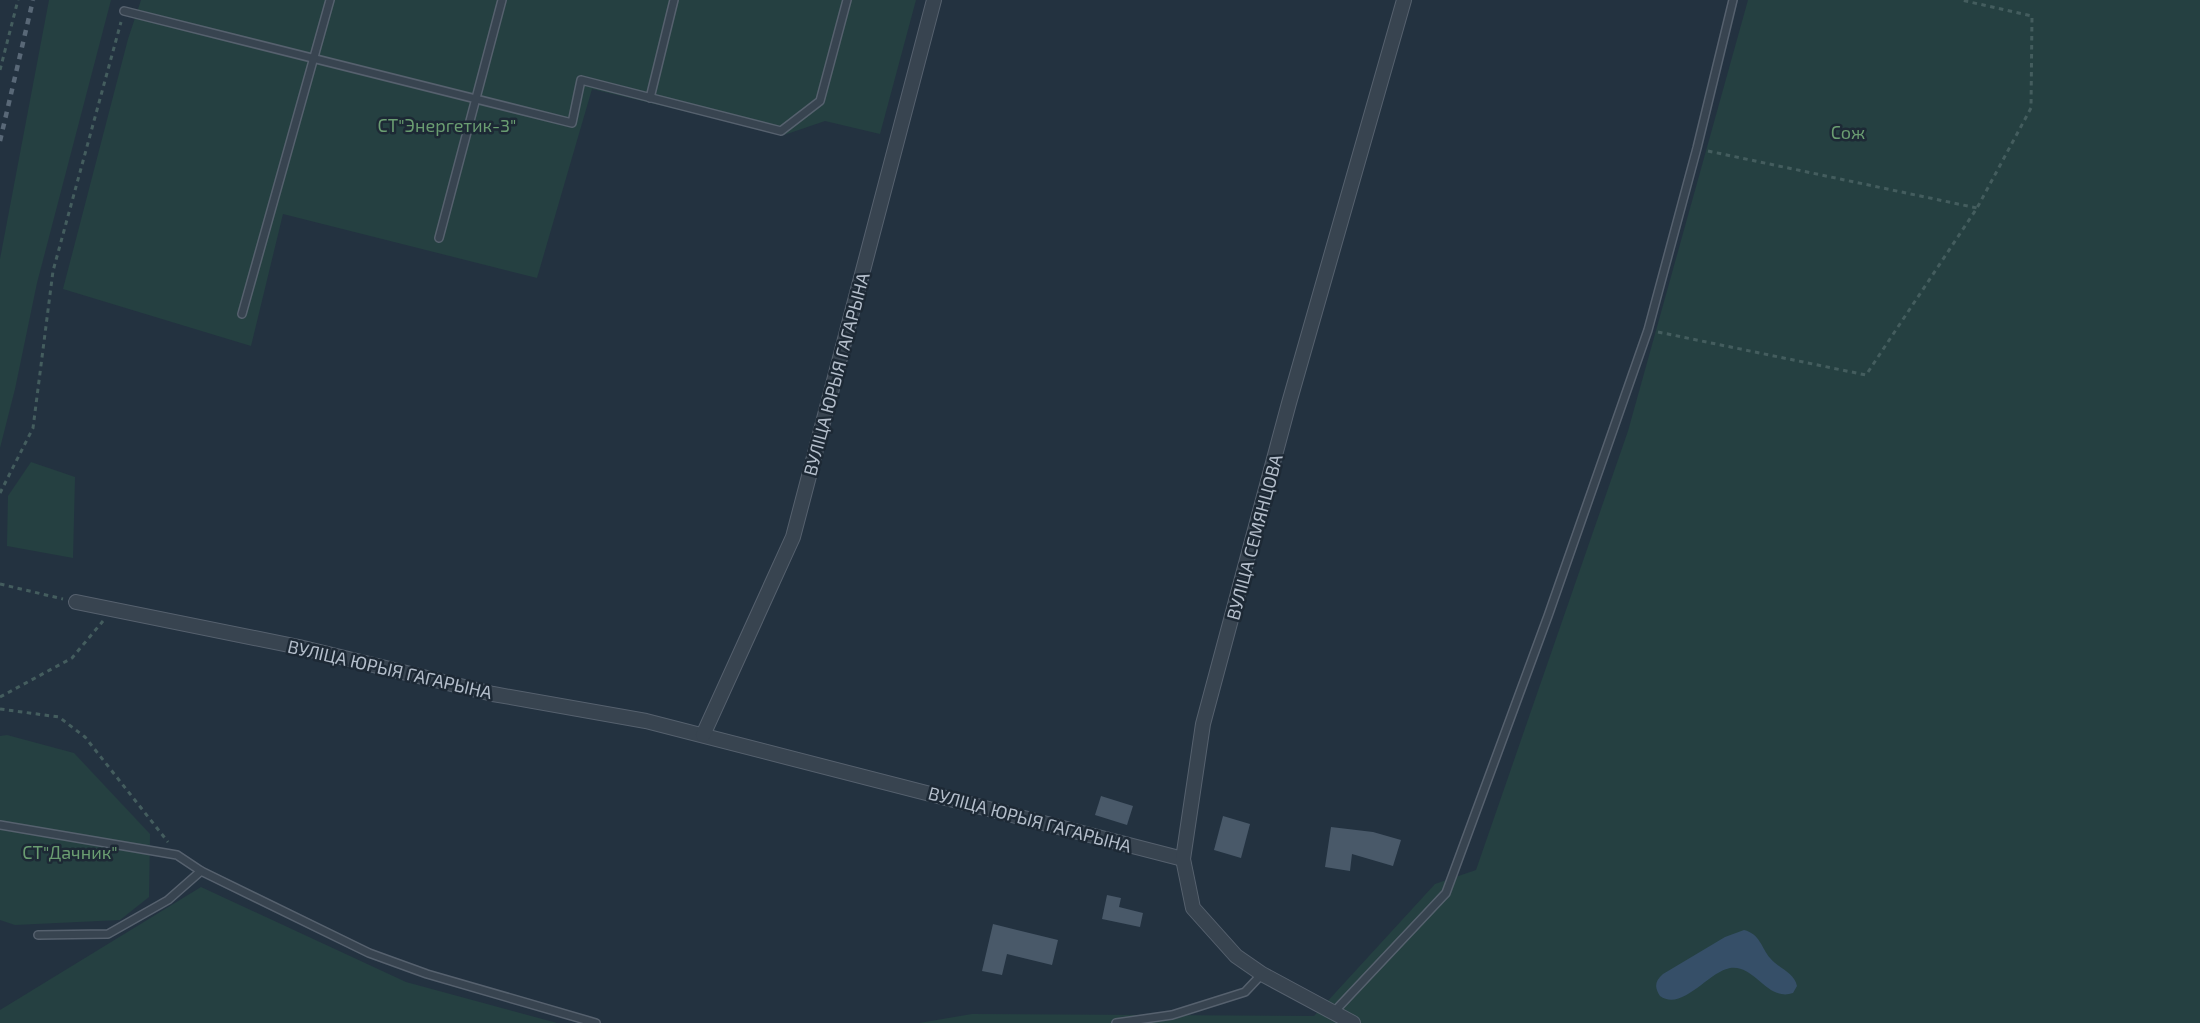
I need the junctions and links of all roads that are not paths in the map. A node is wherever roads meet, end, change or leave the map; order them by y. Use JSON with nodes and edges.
{"nodes":[{"id":1,"x":330,"y":0,"type":"edge"},
{"id":2,"x":502,"y":0,"type":"edge"},
{"id":3,"x":674,"y":0,"type":"edge"},
{"id":4,"x":847,"y":0,"type":"edge"},
{"id":5,"x":934,"y":0,"type":"edge"},
{"id":6,"x":1404,"y":0,"type":"edge"},
{"id":7,"x":1733,"y":0,"type":"edge"},
{"id":8,"x":124,"y":11,"type":"road end"},
{"id":9,"x":313,"y":58,"type":"junction"},
{"id":10,"x":476,"y":98,"type":"junction"},
{"id":11,"x":650,"y":98,"type":"junction"},
{"id":12,"x":439,"y":238,"type":"dead end"},
{"id":13,"x":242,"y":314,"type":"dead end"},
{"id":14,"x":76,"y":602,"type":"road end"},
{"id":15,"x":703,"y":735,"type":"junction"},
{"id":16,"x":0,"y":825,"type":"edge"},
{"id":17,"x":1183,"y":859,"type":"junction"},
{"id":18,"x":201,"y":871,"type":"junction"},
{"id":19,"x":38,"y":935,"type":"dead end"},
{"id":20,"x":1262,"y":974,"type":"junction"},
{"id":21,"x":1332,"y":1014,"type":"junction"},
{"id":22,"x":596,"y":1023,"type":"edge"},
{"id":23,"x":1116,"y":1023,"type":"edge"},
{"id":24,"x":1353,"y":1023,"type":"edge"}],
"edges":[{"from":1,"to":9,"type":"lane"},
{"from":2,"to":10,"type":"lane"},
{"from":3,"to":11,"type":"lane"},
{"from":4,"to":11,"type":"lane"},
{"from":5,"to":15,"type":"street","name":"ВУЛІЦА ЮРЫЯ ГАГАРЫНА"},
{"from":6,"to":17,"type":"street","name":"ВУЛІЦА СЕМЯНЦОВА"},
{"from":7,"to":21,"type":"lane"},
{"from":8,"to":9,"type":"lane"},
{"from":9,"to":10,"type":"lane"},
{"from":9,"to":13,"type":"lane"},
{"from":10,"to":11,"type":"lane"},
{"from":10,"to":12,"type":"lane"},
{"from":14,"to":15,"type":"street","name":"ВУЛІЦА ЮРЫЯ ГАГАРЫНА"},
{"from":15,"to":17,"type":"street","name":"ВУЛІЦА ЮРЫЯ ГАГАРЫНА"},
{"from":16,"to":18,"type":"lane"},
{"from":17,"to":20,"type":"street","name":"ВУЛІЦА СЕМЯНЦОВА"},
{"from":18,"to":19,"type":"lane"},
{"from":18,"to":22,"type":"lane"},
{"from":20,"to":21,"type":"street","name":"ВУЛІЦА СЕМЯНЦОВА"},
{"from":20,"to":23,"type":"lane"},
{"from":21,"to":24,"type":"street","name":"ВУЛІЦА СЕМЯНЦОВА"}]}
